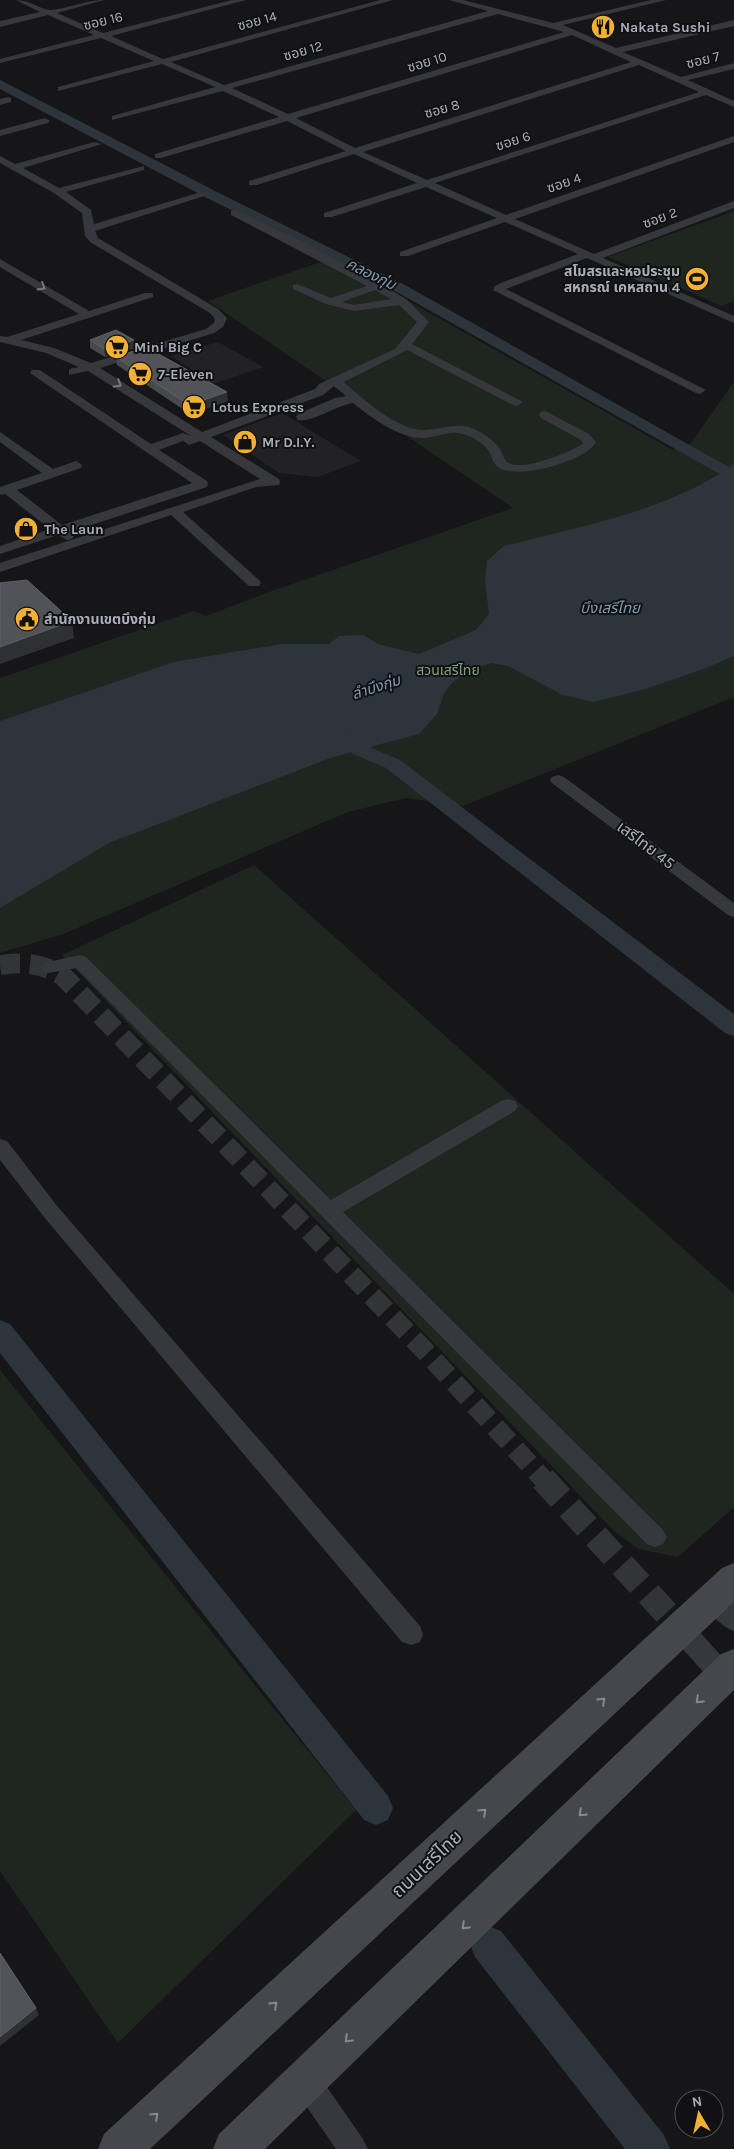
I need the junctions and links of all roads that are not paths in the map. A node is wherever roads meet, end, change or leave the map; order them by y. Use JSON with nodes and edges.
{"nodes":[{"id":1,"x":20,"y":0,"type":"edge"},
{"id":2,"x":100,"y":0,"type":"edge"},
{"id":3,"x":242,"y":0,"type":"edge"},
{"id":4,"x":389,"y":0,"type":"edge"},
{"id":5,"x":453,"y":0,"type":"edge"},
{"id":6,"x":495,"y":0,"type":"edge"},
{"id":7,"x":662,"y":0,"type":"edge"},
{"id":8,"x":474,"y":5,"type":"junction"},
{"id":9,"x":499,"y":11,"type":"junction"},
{"id":10,"x":49,"y":12,"type":"junction"},
{"id":11,"x":734,"y":23,"type":"edge"},
{"id":12,"x":0,"y":24,"type":"edge"},
{"id":13,"x":554,"y":25,"type":"junction"},
{"id":14,"x":573,"y":32,"type":"junction"},
{"id":15,"x":101,"y":36,"type":"junction"},
{"id":16,"x":615,"y":51,"type":"junction"},
{"id":17,"x":0,"y":61,"type":"edge"},
{"id":18,"x":162,"y":61,"type":"junction"},
{"id":19,"x":639,"y":62,"type":"junction"},
{"id":20,"x":734,"y":66,"type":"edge"},
{"id":21,"x":679,"y":80,"type":"junction"},
{"id":22,"x":222,"y":88,"type":"junction"},
{"id":23,"x":60,"y":89,"type":"dead end"},
{"id":24,"x":707,"y":92,"type":"junction"},
{"id":25,"x":734,"y":104,"type":"edge"},
{"id":26,"x":115,"y":118,"type":"dead end"},
{"id":27,"x":289,"y":118,"type":"junction"},
{"id":28,"x":46,"y":121,"type":"dead end"},
{"id":29,"x":0,"y":132,"type":"edge"},
{"id":30,"x":734,"y":139,"type":"edge"},
{"id":31,"x":97,"y":144,"type":"dead end"},
{"id":32,"x":352,"y":150,"type":"junction"},
{"id":33,"x":158,"y":156,"type":"dead end"},
{"id":34,"x":0,"y":159,"type":"edge"},
{"id":35,"x":14,"y":167,"type":"junction"},
{"id":36,"x":141,"y":168,"type":"dead end"},
{"id":37,"x":253,"y":183,"type":"dead end"},
{"id":38,"x":427,"y":183,"type":"junction"},
{"id":39,"x":58,"y":191,"type":"junction"},
{"id":40,"x":202,"y":195,"type":"dead end"},
{"id":41,"x":734,"y":204,"type":"edge"},
{"id":42,"x":235,"y":212,"type":"dead end"},
{"id":43,"x":328,"y":215,"type":"dead end"},
{"id":44,"x":504,"y":218,"type":"junction"},
{"id":45,"x":88,"y":229,"type":"junction"},
{"id":46,"x":404,"y":254,"type":"dead end"},
{"id":47,"x":592,"y":255,"type":"junction"},
{"id":48,"x":0,"y":262,"type":"edge"},
{"id":49,"x":376,"y":286,"type":"junction"},
{"id":50,"x":297,"y":287,"type":"dead end"},
{"id":51,"x":149,"y":295,"type":"dead end"},
{"id":52,"x":330,"y":302,"type":"junction"},
{"id":53,"x":402,"y":302,"type":"junction"},
{"id":54,"x":87,"y":314,"type":"junction"},
{"id":55,"x":734,"y":320,"type":"edge"},
{"id":56,"x":2,"y":342,"type":"edge"},
{"id":57,"x":406,"y":345,"type":"junction"},
{"id":58,"x":90,"y":367,"type":"junction"},
{"id":59,"x":36,"y":372,"type":"dead end"},
{"id":60,"x":73,"y":372,"type":"junction"},
{"id":61,"x":336,"y":380,"type":"junction"},
{"id":62,"x":700,"y":390,"type":"dead end"},
{"id":63,"x":354,"y":398,"type":"junction"},
{"id":64,"x":517,"y":402,"type":"dead end"},
{"id":65,"x":155,"y":407,"type":"junction"},
{"id":66,"x":141,"y":412,"type":"junction"},
{"id":67,"x":545,"y":415,"type":"dead end"},
{"id":68,"x":302,"y":417,"type":"dead end"},
{"id":69,"x":189,"y":435,"type":"junction"},
{"id":70,"x":0,"y":436,"type":"edge"},
{"id":71,"x":152,"y":448,"type":"junction"},
{"id":72,"x":76,"y":465,"type":"dead end"},
{"id":73,"x":52,"y":474,"type":"junction"},
{"id":74,"x":255,"y":483,"type":"junction"},
{"id":75,"x":4,"y":490,"type":"edge"},
{"id":76,"x":173,"y":510,"type":"junction"},
{"id":77,"x":58,"y":531,"type":"junction"},
{"id":78,"x":76,"y":542,"type":"junction"},
{"id":79,"x":0,"y":550,"type":"edge"},
{"id":80,"x":0,"y":568,"type":"edge"},
{"id":81,"x":254,"y":583,"type":"dead end"},
{"id":82,"x":558,"y":780,"type":"dead end"},
{"id":83,"x":734,"y":911,"type":"edge"},
{"id":84,"x":49,"y":967,"type":"dead end"},
{"id":85,"x":508,"y":1106,"type":"dead end"},
{"id":86,"x":0,"y":1146,"type":"edge"},
{"id":87,"x":329,"y":1211,"type":"junction"},
{"id":88,"x":655,"y":1537,"type":"dead end"},
{"id":89,"x":727,"y":1599,"type":"edge"},
{"id":90,"x":681,"y":1628,"type":"junction"},
{"id":91,"x":410,"y":1634,"type":"dead end"},
{"id":92,"x":729,"y":1672,"type":"edge"},
{"id":93,"x":305,"y":2080,"type":"junction"},
{"id":94,"x":119,"y":2149,"type":"edge"},
{"id":95,"x":234,"y":2149,"type":"edge"},
{"id":96,"x":353,"y":2149,"type":"edge"}],
"edges":[{"from":1,"to":10,"type":"street"},
{"from":2,"to":10,"type":"street"},
{"from":3,"to":15,"type":"street","name":"ซอย 16"},
{"from":4,"to":18,"type":"street","name":"ซอย 14"},
{"from":5,"to":8,"type":"street"},
{"from":6,"to":8,"type":"street"},
{"from":7,"to":13,"type":"street"},
{"from":8,"to":9,"type":"street"},
{"from":9,"to":13,"type":"street"},
{"from":9,"to":22,"type":"street","name":"ซอย 12"},
{"from":10,"to":12,"type":"street"},
{"from":10,"to":15,"type":"street"},
{"from":11,"to":16,"type":"street"},
{"from":13,"to":14,"type":"street"},
{"from":14,"to":16,"type":"street"},
{"from":14,"to":27,"type":"street","name":"ซอย 10"},
{"from":15,"to":17,"type":"street","name":"ซอย 16"},
{"from":15,"to":18,"type":"street"},
{"from":16,"to":19,"type":"street"},
{"from":18,"to":22,"type":"street"},
{"from":18,"to":23,"type":"street","name":"ซอย 14"},
{"from":19,"to":21,"type":"street"},
{"from":19,"to":32,"type":"street","name":"ซอย 8"},
{"from":20,"to":21,"type":"street","name":"ซอย 7"},
{"from":21,"to":24,"type":"street"},
{"from":22,"to":26,"type":"street","name":"ซอย 12"},
{"from":22,"to":27,"type":"street"},
{"from":24,"to":25,"type":"street"},
{"from":24,"to":38,"type":"street","name":"ซอย 6"},
{"from":27,"to":32,"type":"street"},
{"from":27,"to":33,"type":"street","name":"ซอย 10"},
{"from":28,"to":29,"type":"street"},
{"from":30,"to":44,"type":"street","name":"ซอย 4"},
{"from":31,"to":35,"type":"street"},
{"from":32,"to":37,"type":"street","name":"ซอย 8"},
{"from":32,"to":38,"type":"street"},
{"from":34,"to":35,"type":"street"},
{"from":35,"to":39,"type":"street"},
{"from":36,"to":39,"type":"street"},
{"from":38,"to":43,"type":"street","name":"ซอย 6"},
{"from":38,"to":44,"type":"street"},
{"from":39,"to":45,"type":"street"},
{"from":40,"to":45,"type":"street"},
{"from":41,"to":47,"type":"street","name":"ซอย 2"},
{"from":42,"to":49,"type":"street"},
{"from":44,"to":46,"type":"street","name":"ซอย 4"},
{"from":44,"to":47,"type":"street"},
{"from":45,"to":58,"type":"street"},
{"from":47,"to":55,"type":"street"},
{"from":47,"to":62,"type":"street","name":"ซอย 2"},
{"from":48,"to":54,"type":"street","one_way":true},
{"from":49,"to":52,"type":"street"},
{"from":49,"to":53,"type":"street"},
{"from":50,"to":52,"type":"street"},
{"from":51,"to":54,"type":"street"},
{"from":52,"to":53,"type":"street"},
{"from":53,"to":57,"type":"street"},
{"from":54,"to":56,"type":"street"},
{"from":56,"to":58,"type":"street"},
{"from":56,"to":60,"type":"street"},
{"from":57,"to":61,"type":"street"},
{"from":57,"to":64,"type":"street"},
{"from":58,"to":60,"type":"street"},
{"from":58,"to":65,"type":"street","one_way":true},
{"from":59,"to":71,"type":"street"},
{"from":60,"to":66,"type":"street"},
{"from":61,"to":63,"type":"street"},
{"from":61,"to":69,"type":"street"},
{"from":63,"to":67,"type":"street"},
{"from":63,"to":68,"type":"street"},
{"from":65,"to":66,"type":"street"},
{"from":65,"to":69,"type":"street"},
{"from":66,"to":69,"type":"street"},
{"from":69,"to":71,"type":"street"},
{"from":69,"to":74,"type":"street"},
{"from":69,"to":74,"type":"street"},
{"from":70,"to":73,"type":"street"},
{"from":71,"to":77,"type":"street"},
{"from":72,"to":73,"type":"street"},
{"from":73,"to":75,"type":"street"},
{"from":74,"to":76,"type":"street"},
{"from":75,"to":77,"type":"street"},
{"from":76,"to":78,"type":"street"},
{"from":76,"to":81,"type":"street"},
{"from":77,"to":78,"type":"street"},
{"from":77,"to":79,"type":"street"},
{"from":78,"to":80,"type":"street"},
{"from":82,"to":83,"type":"street","name":"เสรีไทย 45"},
{"from":84,"to":87,"type":"street"},
{"from":85,"to":87,"type":"street"},
{"from":86,"to":91,"type":"street"},
{"from":87,"to":88,"type":"street"},
{"from":89,"to":90,"type":"main road","name":"ถนนเสรีไทย"},
{"from":90,"to":92,"type":"street"},
{"from":94,"to":90,"type":"main road","name":"ถนนเสรีไทย","one_way":true},
{"from":92,"to":93,"type":"main road","one_way":true},
{"from":93,"to":95,"type":"main road"},
{"from":93,"to":96,"type":"street"}]}
